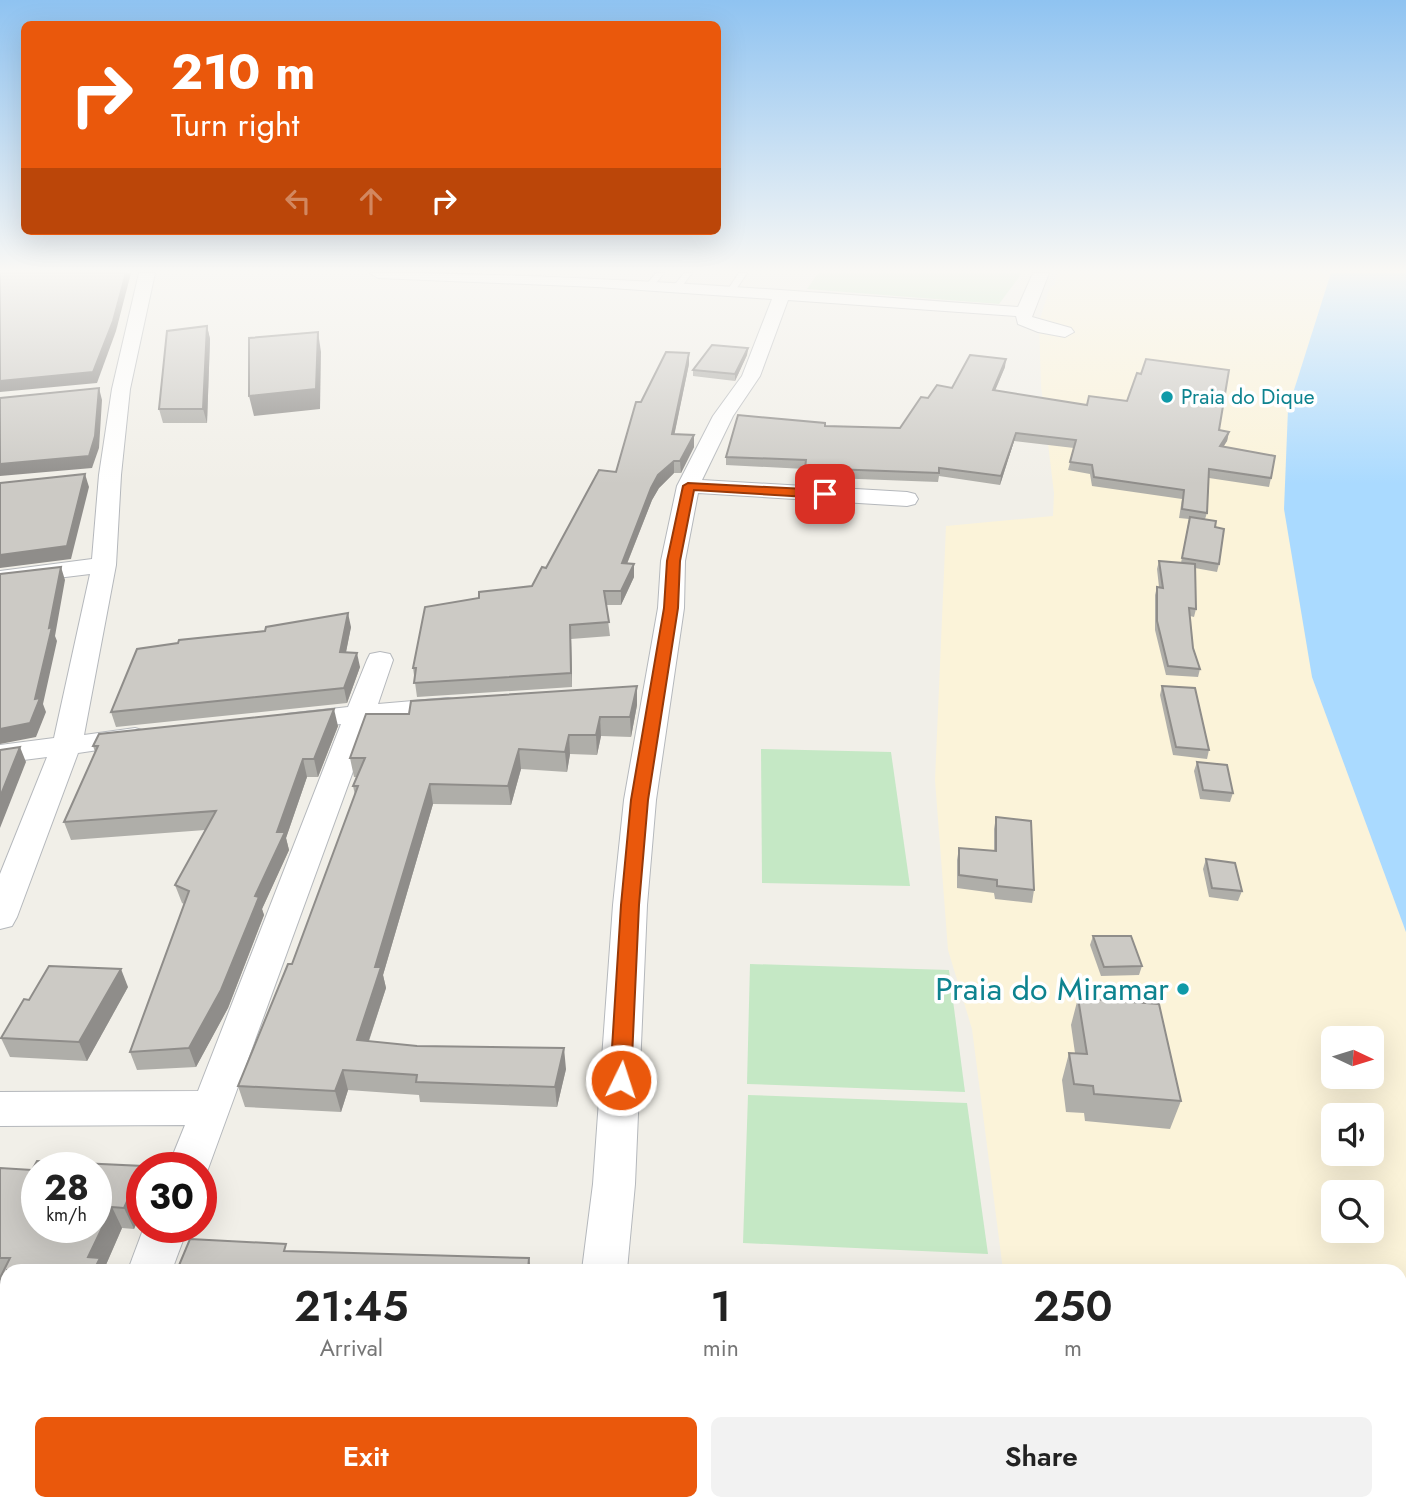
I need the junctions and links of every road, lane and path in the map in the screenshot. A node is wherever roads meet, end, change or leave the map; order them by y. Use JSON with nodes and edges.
{"nodes":[{"id":1,"x":127,"y":343,"type":"edge"},
{"id":2,"x":763,"y":343,"type":"edge"},
{"id":3,"x":110,"y":475,"type":"junction"},
{"id":4,"x":83,"y":478,"type":"edge"},
{"id":5,"x":688,"y":486,"type":"junction"},
{"id":6,"x":907,"y":499,"type":"dead end"},
{"id":7,"x":104,"y":565,"type":"junction"},
{"id":8,"x":0,"y":578,"type":"edge"},
{"id":9,"x":380,"y":660,"type":"dead end"},
{"id":10,"x":468,"y":704,"type":"edge"},
{"id":11,"x":362,"y":713,"type":"junction"},
{"id":12,"x":268,"y":723,"type":"edge"},
{"id":13,"x":161,"y":734,"type":"edge"},
{"id":14,"x":67,"y":744,"type":"junction"},
{"id":15,"x":0,"y":754,"type":"edge"},
{"id":16,"x":0,"y":917,"type":"edge"},
{"id":17,"x":212,"y":1108,"type":"junction"},
{"id":18,"x":0,"y":1109,"type":"edge"},
{"id":19,"x":195,"y":1152,"type":"edge"},
{"id":20,"x":160,"y":1243,"type":"edge"},
{"id":21,"x":151,"y":1264,"type":"edge"},
{"id":22,"x":606,"y":1264,"type":"edge"}],
"edges":[{"from":1,"to":3,"type":"street"},
{"from":2,"to":5,"type":"street"},
{"from":3,"to":4,"type":"street"},
{"from":3,"to":7,"type":"street"},
{"from":5,"to":6,"type":"street"},
{"from":5,"to":22,"type":"street"},
{"from":7,"to":8,"type":"street"},
{"from":7,"to":14,"type":"street"},
{"from":9,"to":11,"type":"street"},
{"from":10,"to":11,"type":"street"},
{"from":11,"to":12,"type":"street"},
{"from":11,"to":17,"type":"street"},
{"from":13,"to":14,"type":"street"},
{"from":14,"to":15,"type":"street"},
{"from":14,"to":16,"type":"street"},
{"from":17,"to":18,"type":"street"},
{"from":17,"to":19,"type":"street"},
{"from":20,"to":21,"type":"street"}]}
